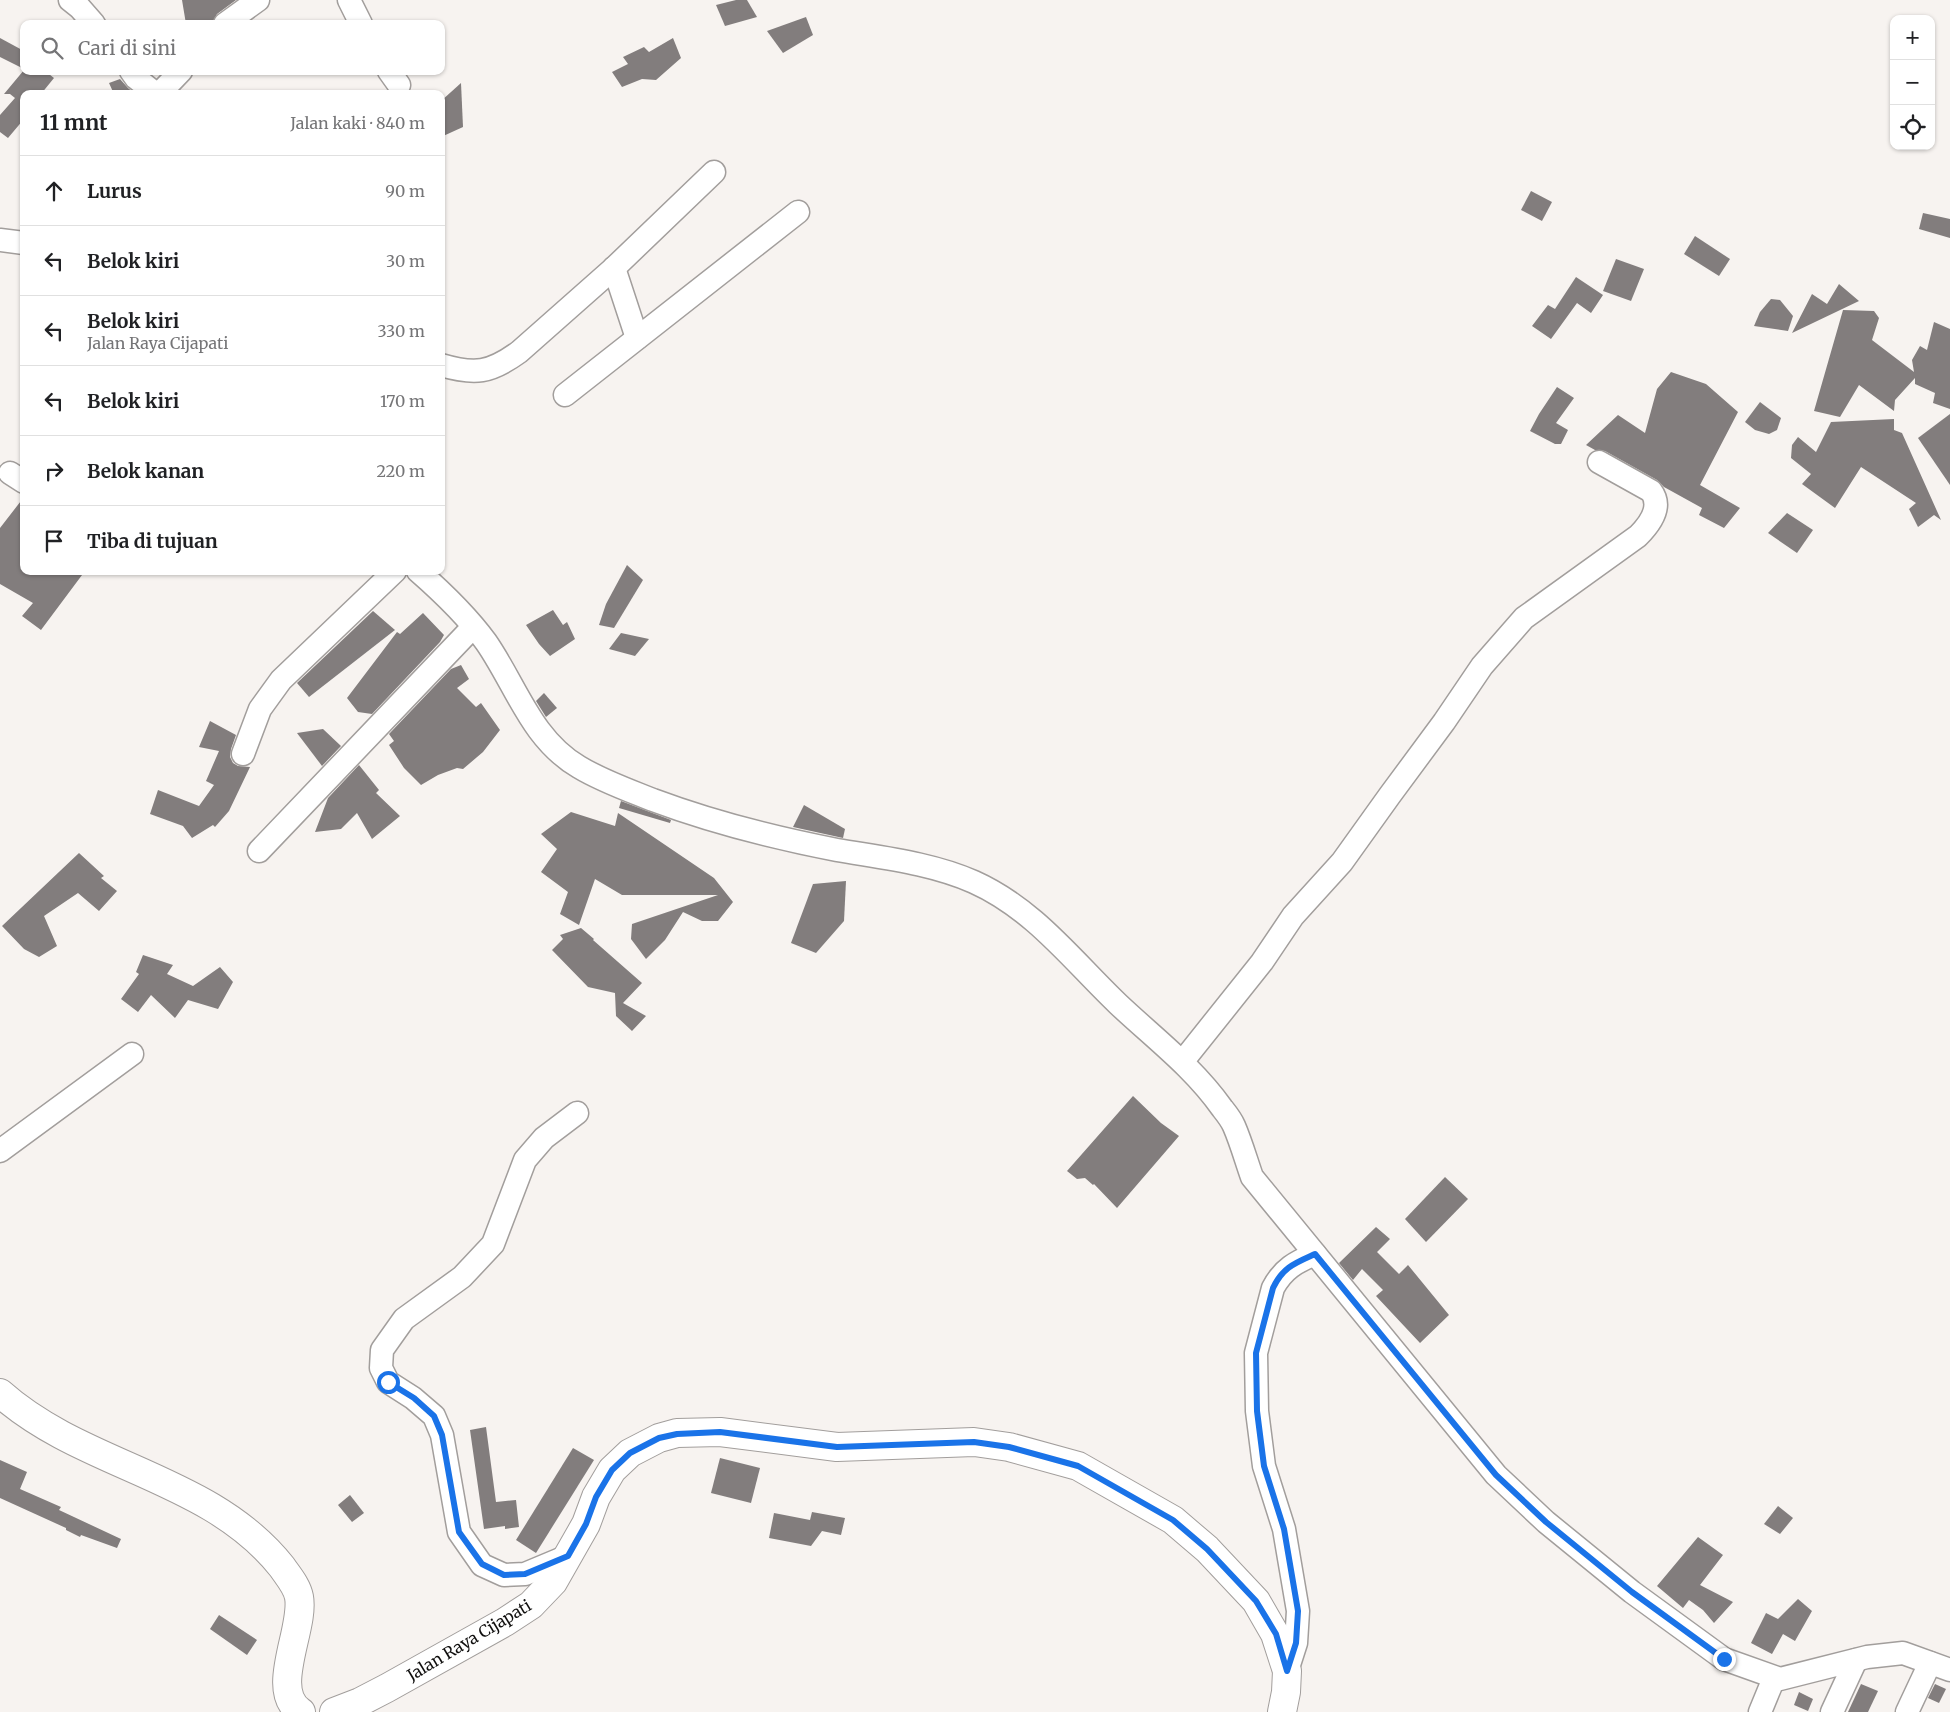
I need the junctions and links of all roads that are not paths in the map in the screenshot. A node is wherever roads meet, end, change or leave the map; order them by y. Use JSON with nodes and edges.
{"nodes":[{"id":1,"x":70,"y":0,"type":"edge"},
{"id":2,"x":258,"y":0,"type":"edge"},
{"id":3,"x":349,"y":0,"type":"edge"},
{"id":4,"x":90,"y":20,"type":"edge"},
{"id":5,"x":230,"y":20,"type":"edge"},
{"id":6,"x":359,"y":20,"type":"edge"},
{"id":7,"x":134,"y":75,"type":"edge"},
{"id":8,"x":176,"y":75,"type":"edge"},
{"id":9,"x":152,"y":90,"type":"edge"},
{"id":10,"x":161,"y":90,"type":"edge"},
{"id":11,"x":714,"y":172,"type":"dead end"},
{"id":12,"x":798,"y":212,"type":"dead end"},
{"id":13,"x":0,"y":240,"type":"edge"},
{"id":14,"x":20,"y":242,"type":"edge"},
{"id":15,"x":614,"y":268,"type":"junction"},
{"id":16,"x":637,"y":338,"type":"junction"},
{"id":17,"x":445,"y":366,"type":"edge"},
{"id":18,"x":566,"y":395,"type":"dead end"},
{"id":19,"x":1599,"y":462,"type":"dead end"},
{"id":20,"x":391,"y":575,"type":"edge"},
{"id":21,"x":423,"y":575,"type":"edge"},
{"id":22,"x":473,"y":627,"type":"junction"},
{"id":23,"x":243,"y":754,"type":"dead end"},
{"id":24,"x":259,"y":851,"type":"dead end"},
{"id":25,"x":132,"y":1054,"type":"dead end"},
{"id":26,"x":1183,"y":1061,"type":"junction"},
{"id":27,"x":577,"y":1113,"type":"dead end"},
{"id":28,"x":0,"y":1151,"type":"edge"},
{"id":29,"x":1315,"y":1254,"type":"junction"},
{"id":30,"x":0,"y":1393,"type":"edge"},
{"id":31,"x":568,"y":1556,"type":"junction"},
{"id":32,"x":1856,"y":1660,"type":"junction"},
{"id":33,"x":1940,"y":1666,"type":"edge"},
{"id":34,"x":1287,"y":1671,"type":"junction"},
{"id":35,"x":1774,"y":1678,"type":"junction"},
{"id":36,"x":362,"y":1707,"type":"edge"},
{"id":37,"x":296,"y":1710,"type":"edge"},
{"id":38,"x":334,"y":1712,"type":"edge"},
{"id":39,"x":1282,"y":1712,"type":"edge"},
{"id":40,"x":1760,"y":1712,"type":"edge"},
{"id":41,"x":1832,"y":1712,"type":"edge"},
{"id":42,"x":1907,"y":1712,"type":"edge"}],
"edges":[{"from":1,"to":4,"type":"street"},
{"from":2,"to":5,"type":"street"},
{"from":3,"to":6,"type":"street"},
{"from":7,"to":9,"type":"street"},
{"from":8,"to":10,"type":"street"},
{"from":11,"to":15,"type":"street"},
{"from":12,"to":16,"type":"street"},
{"from":13,"to":14,"type":"street"},
{"from":15,"to":16,"type":"street"},
{"from":15,"to":17,"type":"street"},
{"from":16,"to":18,"type":"street"},
{"from":19,"to":26,"type":"street"},
{"from":20,"to":23,"type":"street"},
{"from":21,"to":22,"type":"street"},
{"from":22,"to":24,"type":"street"},
{"from":22,"to":26,"type":"street"},
{"from":25,"to":28,"type":"street"},
{"from":26,"to":29,"type":"street"},
{"from":27,"to":31,"type":"street"},
{"from":29,"to":34,"type":"street"},
{"from":29,"to":35,"type":"street"},
{"from":30,"to":37,"type":"main road"},
{"from":31,"to":34,"type":"main road","name":"Jalan Raya Cijapati"},
{"from":31,"to":36,"type":"main road","name":"Jalan Raya Cijapati"},
{"from":32,"to":33,"type":"street"},
{"from":32,"to":35,"type":"street"},
{"from":32,"to":41,"type":"street"},
{"from":33,"to":42,"type":"street"},
{"from":34,"to":39,"type":"main road","name":"Jalan Raya Cijapati"},
{"from":35,"to":40,"type":"street"},
{"from":36,"to":38,"type":"main road","name":"Jalan Raya Cijapati"}]}
